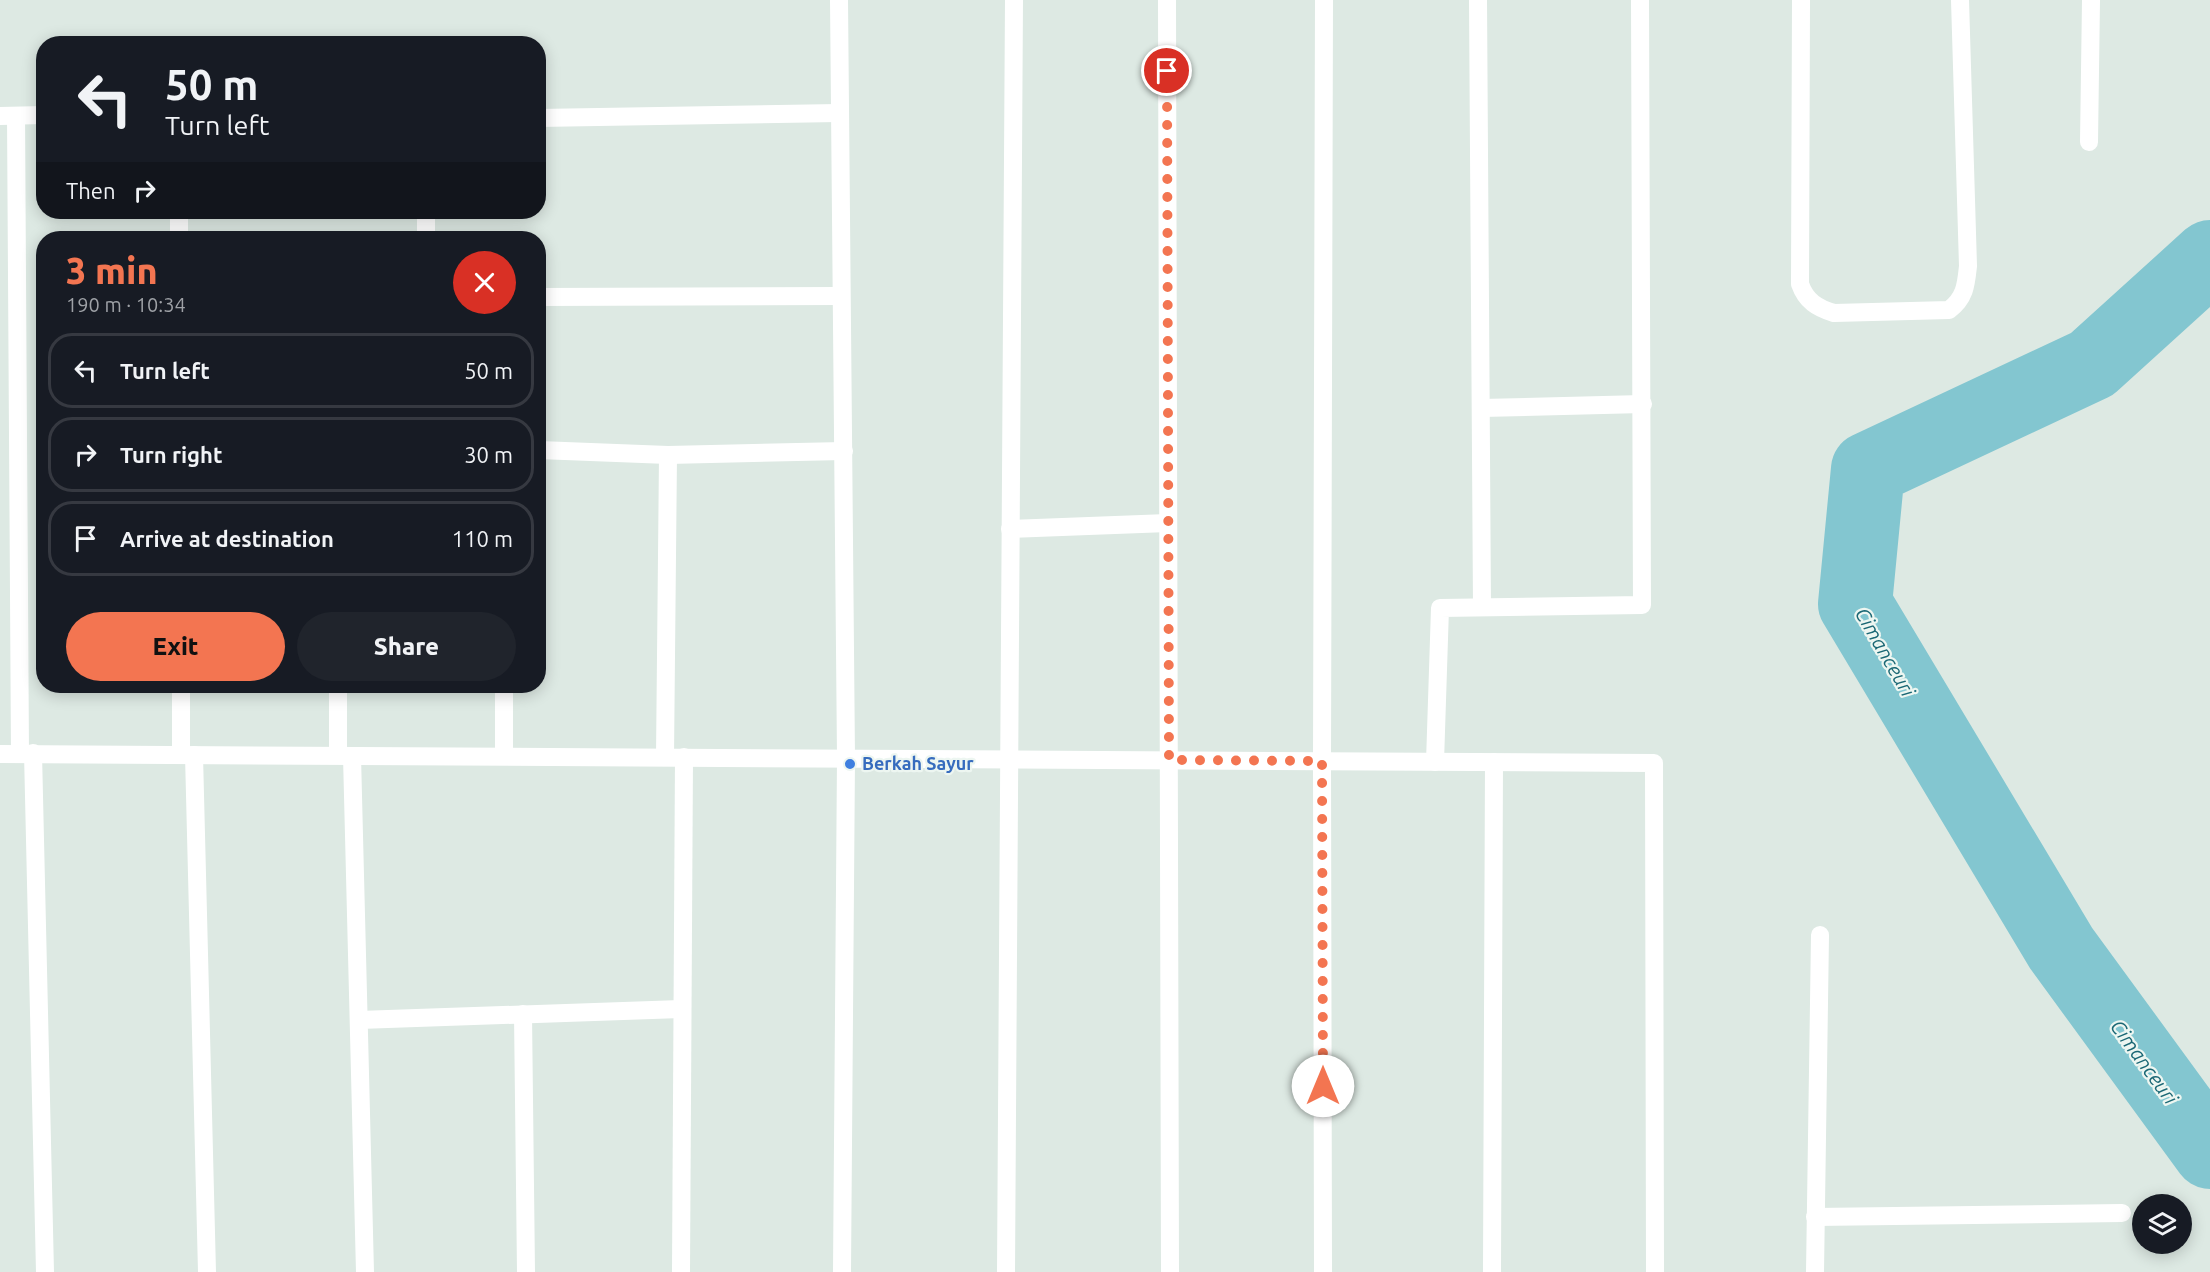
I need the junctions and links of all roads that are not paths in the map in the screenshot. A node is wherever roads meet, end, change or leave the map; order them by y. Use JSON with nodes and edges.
{"nodes":[{"id":1,"x":839,"y":0,"type":"edge"},
{"id":2,"x":1014,"y":0,"type":"edge"},
{"id":3,"x":1167,"y":0,"type":"edge"},
{"id":4,"x":1324,"y":0,"type":"edge"},
{"id":5,"x":1478,"y":0,"type":"edge"},
{"id":6,"x":1640,"y":0,"type":"edge"},
{"id":7,"x":1801,"y":0,"type":"edge"},
{"id":8,"x":1960,"y":0,"type":"edge"},
{"id":9,"x":2091,"y":0,"type":"edge"},
{"id":10,"x":838,"y":113,"type":"junction"},
{"id":11,"x":36,"y":115,"type":"edge"},
{"id":12,"x":8,"y":116,"type":"edge"},
{"id":13,"x":546,"y":118,"type":"edge"},
{"id":14,"x":2089,"y":142,"type":"dead end"},
{"id":15,"x":840,"y":296,"type":"junction"},
{"id":16,"x":546,"y":297,"type":"edge"},
{"id":17,"x":1643,"y":404,"type":"junction"},
{"id":18,"x":1481,"y":408,"type":"junction"},
{"id":19,"x":546,"y":450,"type":"edge"},
{"id":20,"x":844,"y":451,"type":"junction"},
{"id":21,"x":668,"y":455,"type":"junction"},
{"id":22,"x":1168,"y":523,"type":"junction"},
{"id":23,"x":1010,"y":529,"type":"junction"},
{"id":24,"x":1482,"y":607,"type":"junction"},
{"id":25,"x":182,"y":693,"type":"edge"},
{"id":26,"x":339,"y":693,"type":"edge"},
{"id":27,"x":504,"y":693,"type":"edge"},
{"id":28,"x":0,"y":753,"type":"edge"},
{"id":29,"x":26,"y":754,"type":"junction"},
{"id":30,"x":188,"y":754,"type":"junction"},
{"id":31,"x":345,"y":755,"type":"junction"},
{"id":32,"x":504,"y":756,"type":"junction"},
{"id":33,"x":665,"y":757,"type":"junction"},
{"id":34,"x":684,"y":757,"type":"junction"},
{"id":35,"x":846,"y":758,"type":"junction"},
{"id":36,"x":1008,"y":759,"type":"junction"},
{"id":37,"x":1169,"y":760,"type":"junction"},
{"id":38,"x":1322,"y":761,"type":"junction"},
{"id":39,"x":1435,"y":762,"type":"junction"},
{"id":40,"x":1494,"y":762,"type":"junction"},
{"id":41,"x":1820,"y":935,"type":"dead end"},
{"id":42,"x":681,"y":1009,"type":"junction"},
{"id":43,"x":523,"y":1014,"type":"junction"},
{"id":44,"x":359,"y":1020,"type":"junction"},
{"id":45,"x":2122,"y":1213,"type":"dead end"},
{"id":46,"x":1815,"y":1216,"type":"junction"},
{"id":47,"x":45,"y":1272,"type":"edge"},
{"id":48,"x":207,"y":1272,"type":"edge"},
{"id":49,"x":365,"y":1272,"type":"edge"},
{"id":50,"x":526,"y":1272,"type":"edge"},
{"id":51,"x":681,"y":1272,"type":"edge"},
{"id":52,"x":842,"y":1272,"type":"edge"},
{"id":53,"x":1006,"y":1272,"type":"edge"},
{"id":54,"x":1170,"y":1272,"type":"edge"},
{"id":55,"x":1323,"y":1272,"type":"edge"},
{"id":56,"x":1492,"y":1272,"type":"edge"},
{"id":57,"x":1655,"y":1272,"type":"edge"},
{"id":58,"x":1815,"y":1272,"type":"edge"}],
"edges":[{"from":1,"to":10,"type":"street"},
{"from":2,"to":23,"type":"street"},
{"from":3,"to":22,"type":"street"},
{"from":4,"to":38,"type":"street"},
{"from":5,"to":18,"type":"street"},
{"from":6,"to":17,"type":"street"},
{"from":7,"to":8,"type":"street"},
{"from":9,"to":14,"type":"street"},
{"from":10,"to":13,"type":"street"},
{"from":10,"to":15,"type":"street"},
{"from":11,"to":12,"type":"street"},
{"from":12,"to":29,"type":"street"},
{"from":15,"to":16,"type":"street"},
{"from":15,"to":20,"type":"street"},
{"from":17,"to":18,"type":"street"},
{"from":17,"to":24,"type":"street"},
{"from":18,"to":24,"type":"street"},
{"from":19,"to":21,"type":"street"},
{"from":20,"to":21,"type":"street"},
{"from":20,"to":35,"type":"street"},
{"from":21,"to":33,"type":"street"},
{"from":22,"to":23,"type":"street"},
{"from":22,"to":37,"type":"street"},
{"from":23,"to":36,"type":"street"},
{"from":24,"to":39,"type":"street"},
{"from":25,"to":30,"type":"street"},
{"from":26,"to":31,"type":"street"},
{"from":27,"to":32,"type":"street"},
{"from":28,"to":29,"type":"street"},
{"from":29,"to":30,"type":"street"},
{"from":29,"to":47,"type":"street"},
{"from":30,"to":31,"type":"street"},
{"from":30,"to":48,"type":"street"},
{"from":31,"to":32,"type":"street"},
{"from":31,"to":44,"type":"street"},
{"from":32,"to":33,"type":"street"},
{"from":33,"to":34,"type":"street"},
{"from":34,"to":35,"type":"street"},
{"from":34,"to":42,"type":"street"},
{"from":35,"to":36,"type":"street"},
{"from":35,"to":52,"type":"street"},
{"from":36,"to":37,"type":"street"},
{"from":36,"to":53,"type":"street"},
{"from":37,"to":38,"type":"street"},
{"from":37,"to":54,"type":"street"},
{"from":38,"to":39,"type":"street"},
{"from":38,"to":55,"type":"street"},
{"from":39,"to":40,"type":"street"},
{"from":40,"to":56,"type":"street"},
{"from":40,"to":57,"type":"street"},
{"from":41,"to":46,"type":"street"},
{"from":42,"to":43,"type":"street"},
{"from":42,"to":51,"type":"street"},
{"from":43,"to":44,"type":"street"},
{"from":43,"to":50,"type":"street"},
{"from":44,"to":49,"type":"street"},
{"from":45,"to":46,"type":"street"},
{"from":46,"to":58,"type":"street"}]}
